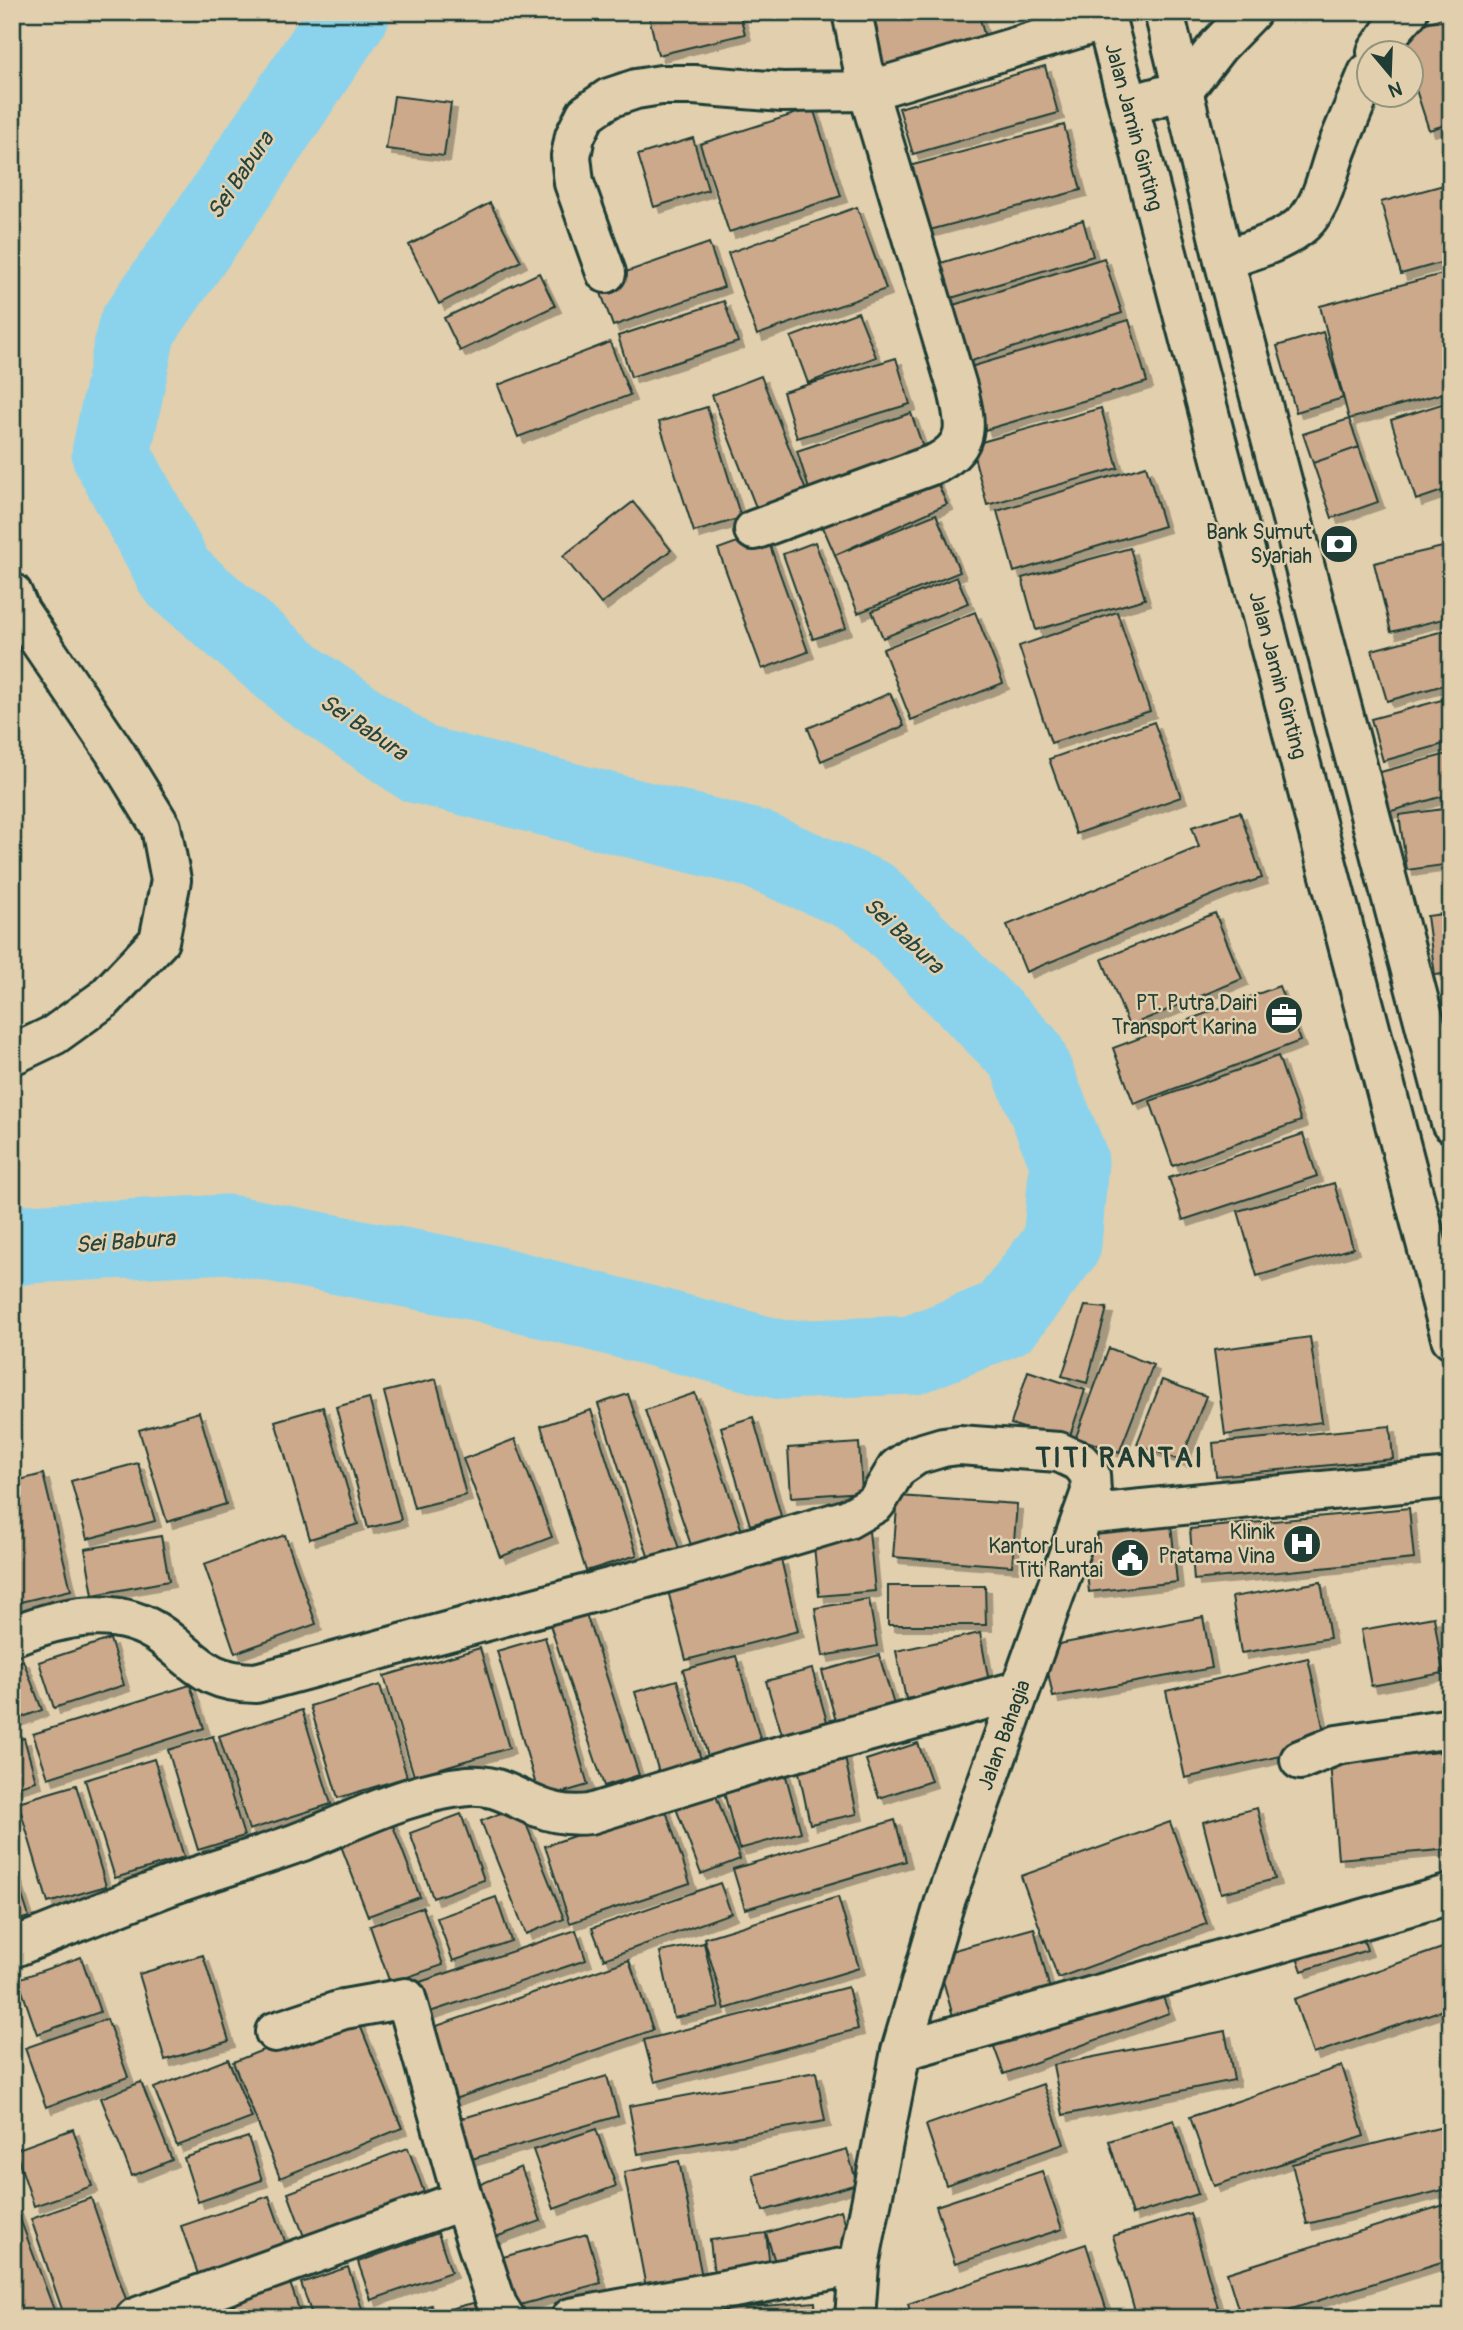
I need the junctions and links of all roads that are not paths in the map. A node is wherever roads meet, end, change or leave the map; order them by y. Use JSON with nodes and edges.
{"nodes":[{"id":1,"x":852,"y":12,"type":"edge"},
{"id":2,"x":1164,"y":12,"type":"edge"},
{"id":3,"x":1251,"y":12,"type":"edge"},
{"id":4,"x":1408,"y":12,"type":"edge"},
{"id":5,"x":1105,"y":16,"type":"edge"},
{"id":6,"x":1387,"y":38,"type":"edge"},
{"id":7,"x":1184,"y":90,"type":"junction"},
{"id":8,"x":868,"y":91,"type":"junction"},
{"id":9,"x":1129,"y":105,"type":"junction"},
{"id":10,"x":1354,"y":107,"type":"edge"},
{"id":11,"x":1224,"y":260,"type":"junction"},
{"id":12,"x":606,"y":273,"type":"dead end"},
{"id":13,"x":754,"y":530,"type":"dead end"},
{"id":14,"x":12,"y":593,"type":"edge"},
{"id":15,"x":12,"y":1055,"type":"edge"},
{"id":16,"x":1451,"y":1123,"type":"edge"},
{"id":17,"x":1451,"y":1338,"type":"edge"},
{"id":18,"x":1451,"y":1478,"type":"edge"},
{"id":19,"x":1083,"y":1515,"type":"junction"},
{"id":20,"x":12,"y":1636,"type":"edge"},
{"id":21,"x":1020,"y":1690,"type":"junction"},
{"id":22,"x":1451,"y":1728,"type":"edge"},
{"id":23,"x":1300,"y":1760,"type":"dead end"},
{"id":24,"x":1451,"y":1894,"type":"edge"},
{"id":25,"x":12,"y":1948,"type":"edge"},
{"id":26,"x":275,"y":2032,"type":"dead end"},
{"id":27,"x":901,"y":2052,"type":"junction"},
{"id":28,"x":463,"y":2200,"type":"junction"},
{"id":29,"x":859,"y":2265,"type":"junction"},
{"id":30,"x":135,"y":2318,"type":"edge"},
{"id":31,"x":505,"y":2318,"type":"edge"},
{"id":32,"x":571,"y":2318,"type":"edge"},
{"id":33,"x":855,"y":2318,"type":"edge"}],
"edges":[{"from":1,"to":8,"type":"street"},
{"from":2,"to":7,"type":"street"},
{"from":3,"to":7,"type":"street"},
{"from":4,"to":6,"type":"street"},
{"from":5,"to":8,"type":"street"},
{"from":5,"to":9,"type":"street","name":"Jalan Jamin Ginting"},
{"from":7,"to":9,"type":"street"},
{"from":7,"to":11,"type":"street"},
{"from":8,"to":12,"type":"street"},
{"from":8,"to":13,"type":"street"},
{"from":9,"to":17,"type":"street","name":"Jalan Jamin Ginting"},
{"from":10,"to":11,"type":"street"},
{"from":11,"to":16,"type":"street"},
{"from":14,"to":15,"type":"street"},
{"from":18,"to":19,"type":"street"},
{"from":19,"to":20,"type":"street","name":"Jalan Bahagia"},
{"from":19,"to":21,"type":"street","name":"Jalan Bahagia"},
{"from":21,"to":25,"type":"street"},
{"from":21,"to":27,"type":"street","name":"Jalan Bahagia"},
{"from":22,"to":23,"type":"street"},
{"from":24,"to":27,"type":"street"},
{"from":26,"to":28,"type":"street"},
{"from":27,"to":29,"type":"street","name":"Jalan Bahagia"},
{"from":28,"to":30,"type":"street"},
{"from":28,"to":31,"type":"street"},
{"from":29,"to":32,"type":"street"},
{"from":29,"to":33,"type":"street","name":"Jalan Bahagia"}]}
